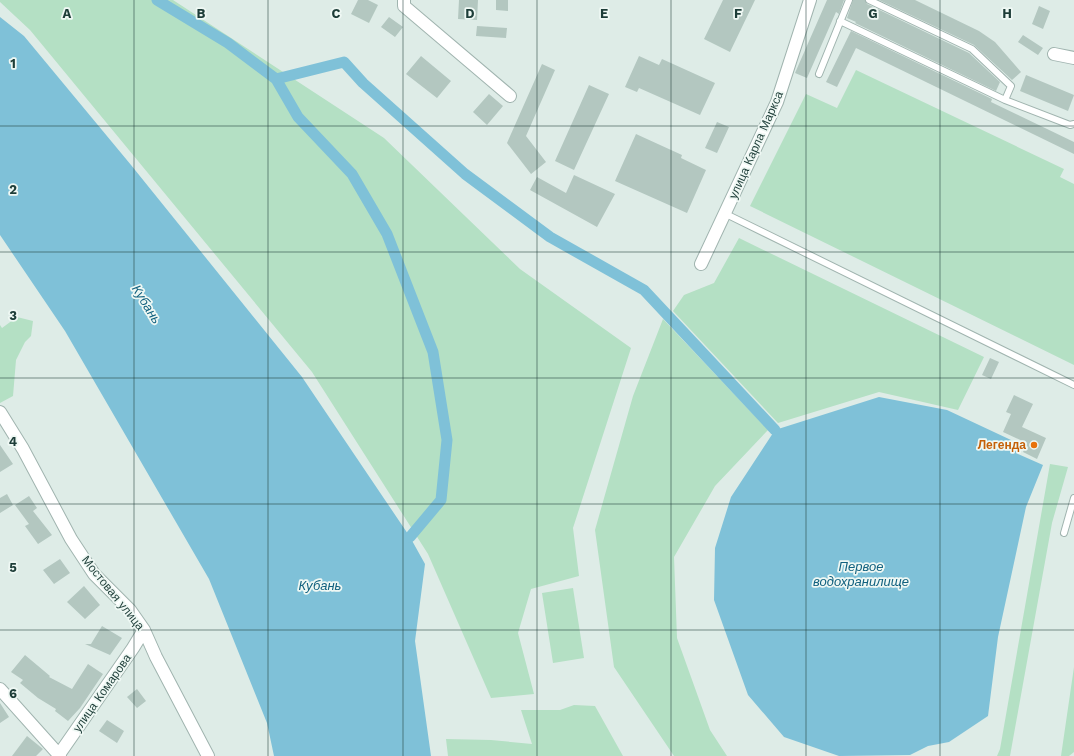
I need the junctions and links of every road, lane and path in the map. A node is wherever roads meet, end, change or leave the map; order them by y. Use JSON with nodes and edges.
{"nodes":[{"id":1,"x":404,"y":0,"type":"edge"},
{"id":2,"x":810,"y":0,"type":"edge"},
{"id":3,"x":849,"y":0,"type":"edge"},
{"id":4,"x":869,"y":0,"type":"edge"},
{"id":5,"x":840,"y":21,"type":"junction"},
{"id":6,"x":1054,"y":54,"type":"dead end"},
{"id":7,"x":1074,"y":58,"type":"edge"},
{"id":8,"x":819,"y":74,"type":"dead end"},
{"id":9,"x":510,"y":96,"type":"dead end"},
{"id":10,"x":1005,"y":100,"type":"junction"},
{"id":11,"x":1074,"y":124,"type":"edge"},
{"id":12,"x":726,"y":214,"type":"junction"},
{"id":13,"x":701,"y":264,"type":"dead end"},
{"id":14,"x":1074,"y":385,"type":"edge"},
{"id":15,"x":0,"y":412,"type":"edge"},
{"id":16,"x":1074,"y":498,"type":"edge"},
{"id":17,"x":1064,"y":533,"type":"dead end"},
{"id":18,"x":144,"y":630,"type":"junction"},
{"id":19,"x":0,"y":689,"type":"edge"},
{"id":20,"x":59,"y":756,"type":"edge"},
{"id":21,"x":208,"y":756,"type":"edge"}],
"edges":[{"from":1,"to":9,"type":"street"},
{"from":2,"to":12,"type":"street","name":"улица Карла Маркса"},
{"from":3,"to":5,"type":"lane"},
{"from":4,"to":10,"type":"lane"},
{"from":5,"to":8,"type":"lane"},
{"from":5,"to":10,"type":"lane"},
{"from":6,"to":7,"type":"street"},
{"from":10,"to":11,"type":"lane"},
{"from":12,"to":13,"type":"street","name":"улица Карла Маркса"},
{"from":12,"to":14,"type":"lane"},
{"from":15,"to":18,"type":"street","name":"Мостовая улица"},
{"from":16,"to":17,"type":"lane"},
{"from":18,"to":20,"type":"street","name":"улица Комарова"},
{"from":18,"to":21,"type":"street","name":"Мостовая улица"},
{"from":19,"to":20,"type":"street"}]}
